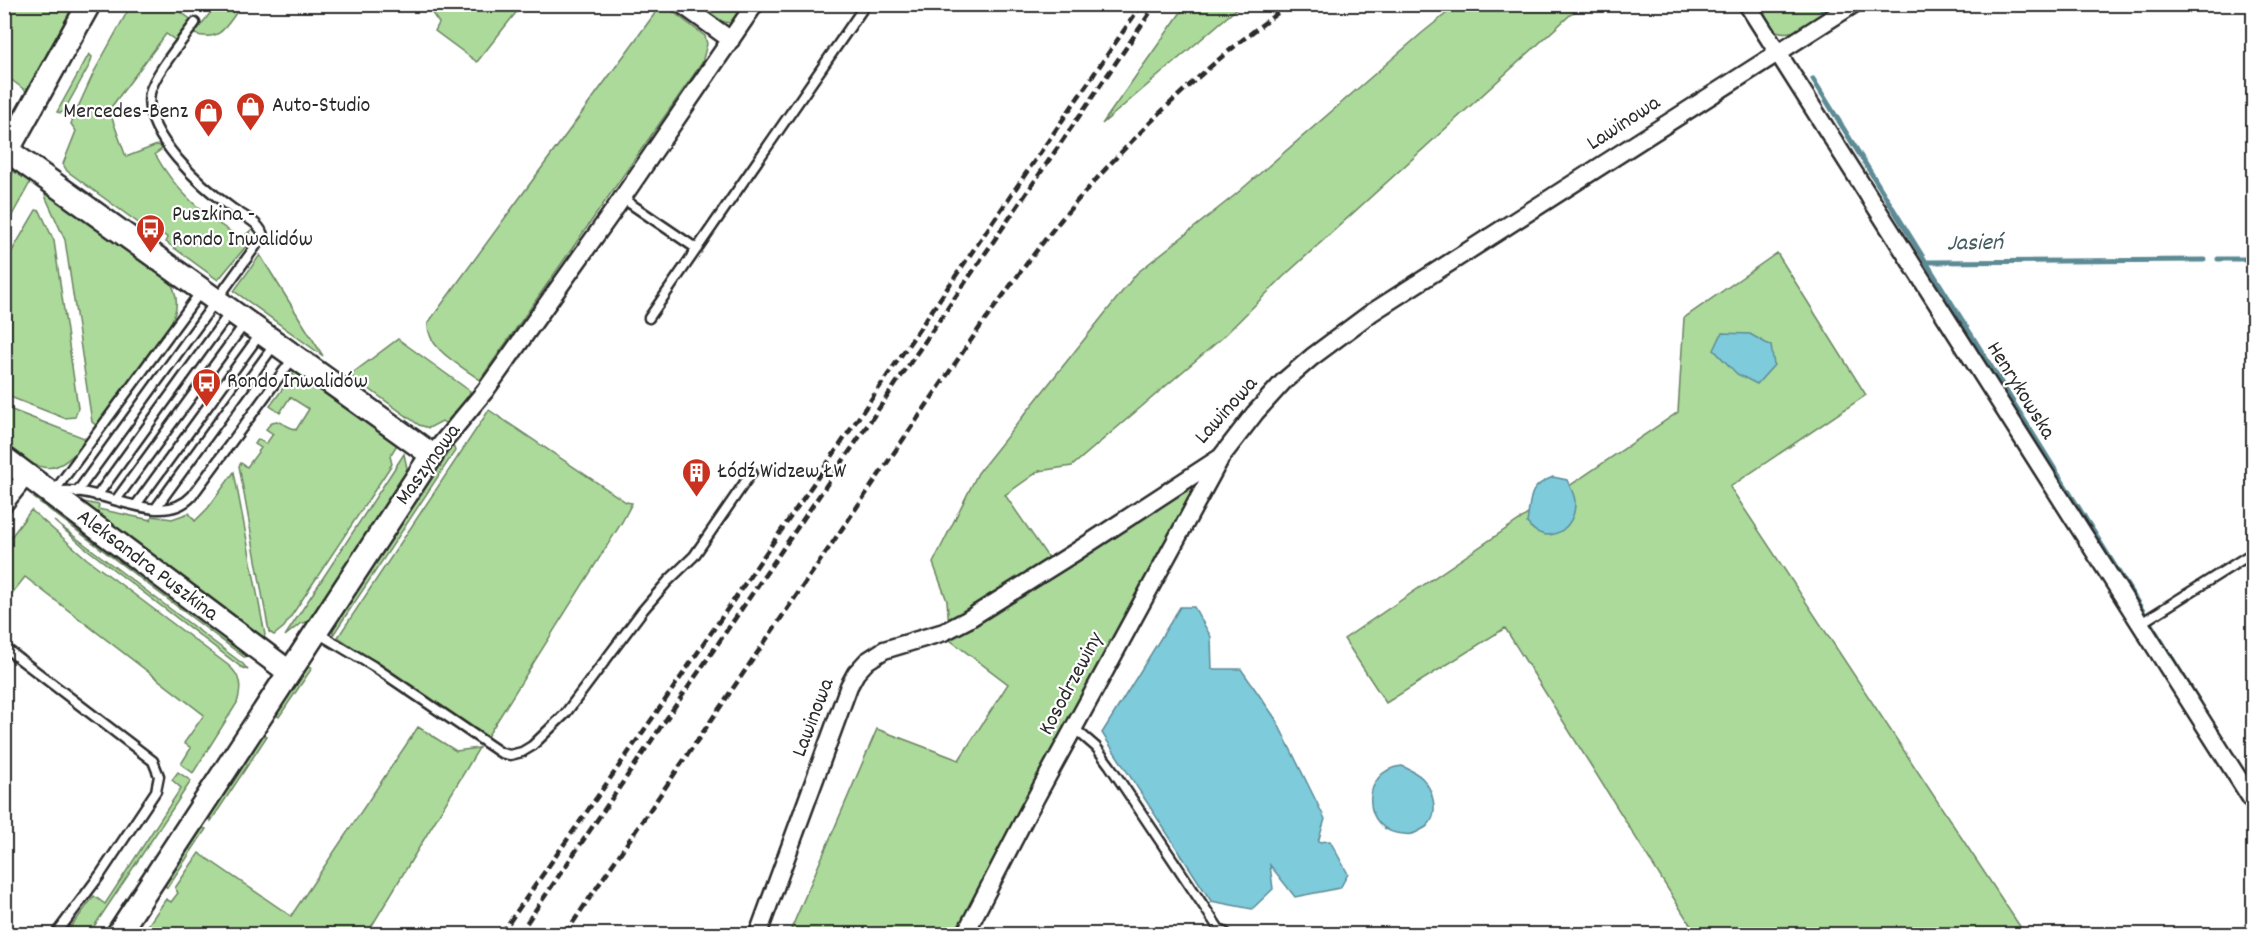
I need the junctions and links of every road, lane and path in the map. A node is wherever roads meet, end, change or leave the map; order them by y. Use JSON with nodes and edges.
{"nodes":[{"id":1,"x":89,"y":4,"type":"edge"},
{"id":2,"x":681,"y":4,"type":"edge"},
{"id":3,"x":755,"y":4,"type":"edge"},
{"id":4,"x":866,"y":4,"type":"edge"},
{"id":5,"x":1747,"y":4,"type":"edge"},
{"id":6,"x":1854,"y":4,"type":"edge"},
{"id":7,"x":195,"y":23,"type":"dead end"},
{"id":8,"x":731,"y":40,"type":"junction"},
{"id":9,"x":1778,"y":53,"type":"junction"},
{"id":10,"x":6,"y":152,"type":"edge"},
{"id":11,"x":622,"y":198,"type":"junction"},
{"id":12,"x":697,"y":249,"type":"junction"},
{"id":13,"x":239,"y":316,"type":"junction"},
{"id":14,"x":649,"y":318,"type":"dead end"},
{"id":15,"x":294,"y":356,"type":"junction"},
{"id":16,"x":432,"y":455,"type":"junction"},
{"id":17,"x":1221,"y":457,"type":"junction"},
{"id":18,"x":4,"y":458,"type":"edge"},
{"id":19,"x":752,"y":472,"type":"dead end"},
{"id":20,"x":27,"y":476,"type":"junction"},
{"id":21,"x":77,"y":492,"type":"junction"},
{"id":22,"x":52,"y":494,"type":"junction"},
{"id":23,"x":96,"y":496,"type":"junction"},
{"id":24,"x":116,"y":500,"type":"junction"},
{"id":25,"x":4,"y":504,"type":"edge"},
{"id":26,"x":136,"y":504,"type":"junction"},
{"id":27,"x":155,"y":509,"type":"junction"},
{"id":28,"x":2253,"y":552,"type":"edge"},
{"id":29,"x":2146,"y":620,"type":"junction"},
{"id":30,"x":316,"y":632,"type":"junction"},
{"id":31,"x":4,"y":647,"type":"edge"},
{"id":32,"x":289,"y":672,"type":"junction"},
{"id":33,"x":1074,"y":728,"type":"junction"},
{"id":34,"x":2253,"y":803,"type":"edge"},
{"id":35,"x":56,"y":934,"type":"edge"},
{"id":36,"x":120,"y":934,"type":"edge"},
{"id":37,"x":758,"y":934,"type":"edge"},
{"id":38,"x":964,"y":934,"type":"edge"},
{"id":39,"x":1227,"y":934,"type":"edge"}],
"edges":[{"from":1,"to":10,"type":"street"},
{"from":2,"to":8,"type":"street"},
{"from":3,"to":8,"type":"street","name":"Maszynowa"},
{"from":4,"to":12,"type":"lane"},
{"from":5,"to":9,"type":"street","name":"Henrykowska"},
{"from":6,"to":9,"type":"street","name":"Lawinowa"},
{"from":7,"to":13,"type":"lane"},
{"from":8,"to":11,"type":"street","name":"Maszynowa"},
{"from":9,"to":17,"type":"street","name":"Lawinowa"},
{"from":9,"to":29,"type":"street","name":"Henrykowska"},
{"from":10,"to":13,"type":"street"},
{"from":11,"to":12,"type":"lane"},
{"from":11,"to":16,"type":"street","name":"Maszynowa"},
{"from":12,"to":14,"type":"lane"},
{"from":13,"to":15,"type":"street"},
{"from":13,"to":21,"type":"lane"},
{"from":13,"to":22,"type":"lane"},
{"from":13,"to":23,"type":"lane"},
{"from":13,"to":24,"type":"lane"},
{"from":13,"to":26,"type":"lane"},
{"from":13,"to":27,"type":"lane"},
{"from":15,"to":16,"type":"street"},
{"from":15,"to":27,"type":"lane"},
{"from":16,"to":30,"type":"street","name":"Maszynowa"},
{"from":17,"to":33,"type":"street","name":"Kosodrzewiny"},
{"from":17,"to":37,"type":"street","name":"Lawinowa"},
{"from":18,"to":20,"type":"street","name":"Aleksandra Puszkina"},
{"from":19,"to":30,"type":"lane"},
{"from":20,"to":22,"type":"street","name":"Aleksandra Puszkina"},
{"from":20,"to":25,"type":"street"},
{"from":21,"to":22,"type":"lane"},
{"from":21,"to":23,"type":"lane"},
{"from":22,"to":32,"type":"street","name":"Aleksandra Puszkina"},
{"from":23,"to":24,"type":"lane"},
{"from":24,"to":26,"type":"lane"},
{"from":26,"to":27,"type":"lane"},
{"from":28,"to":29,"type":"lane"},
{"from":29,"to":34,"type":"street","name":"Henrykowska"},
{"from":30,"to":32,"type":"street","name":"Maszynowa"},
{"from":31,"to":35,"type":"lane"},
{"from":32,"to":36,"type":"street","name":"Maszynowa"},
{"from":33,"to":38,"type":"street","name":"Kosodrzewiny"},
{"from":33,"to":39,"type":"lane"}]}
